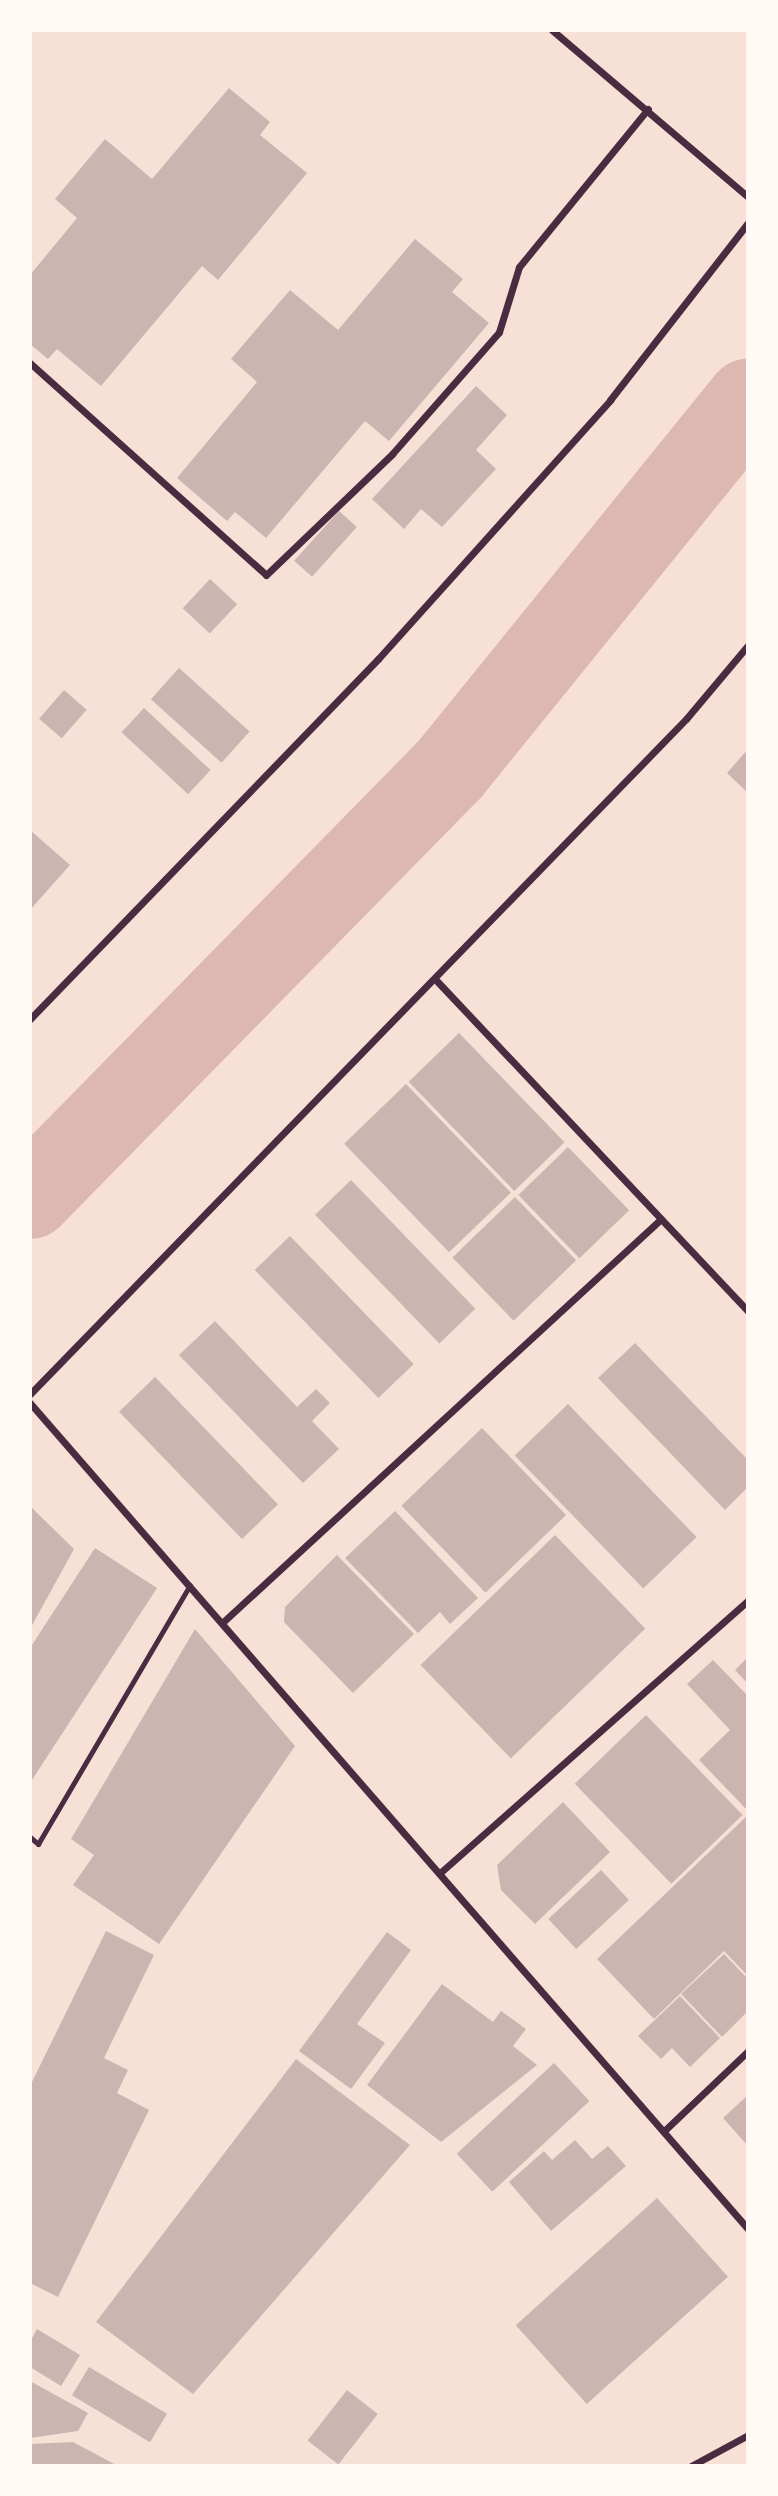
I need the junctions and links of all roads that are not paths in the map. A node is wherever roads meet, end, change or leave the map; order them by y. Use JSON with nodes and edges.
{"nodes":[{"id":1,"x":552,"y":30,"type":"edge"},
{"id":2,"x":648,"y":109,"type":"junction"},
{"id":3,"x":748,"y":197,"type":"edge"},
{"id":4,"x":748,"y":223,"type":"edge"},
{"id":5,"x":30,"y":363,"type":"edge"},
{"id":6,"x":748,"y":645,"type":"edge"},
{"id":7,"x":435,"y":979,"type":"junction"},
{"id":8,"x":30,"y":1019,"type":"edge"},
{"id":9,"x":661,"y":1219,"type":"junction"},
{"id":10,"x":748,"y":1311,"type":"edge"},
{"id":11,"x":30,"y":1395,"type":"edge"},
{"id":12,"x":30,"y":1403,"type":"edge"},
{"id":13,"x":190,"y":1585,"type":"junction"},
{"id":14,"x":748,"y":1600,"type":"edge"},
{"id":15,"x":223,"y":1622,"type":"junction"},
{"id":16,"x":30,"y":1837,"type":"edge"},
{"id":17,"x":441,"y":1872,"type":"junction"},
{"id":18,"x":748,"y":2051,"type":"edge"},
{"id":19,"x":664,"y":2131,"type":"junction"},
{"id":20,"x":748,"y":2229,"type":"edge"},
{"id":21,"x":748,"y":2435,"type":"edge"},
{"id":22,"x":691,"y":2466,"type":"edge"}],
"edges":[{"from":1,"to":2,"type":"street"},
{"from":2,"to":3,"type":"street"},
{"from":2,"to":5,"type":"street"},
{"from":4,"to":8,"type":"street"},
{"from":6,"to":7,"type":"street"},
{"from":7,"to":9,"type":"street"},
{"from":7,"to":11,"type":"street"},
{"from":9,"to":10,"type":"street"},
{"from":9,"to":15,"type":"street"},
{"from":12,"to":13,"type":"street"},
{"from":13,"to":15,"type":"street"},
{"from":13,"to":16,"type":"lane"},
{"from":14,"to":17,"type":"street"},
{"from":15,"to":17,"type":"street"},
{"from":17,"to":19,"type":"street"},
{"from":18,"to":19,"type":"street"},
{"from":19,"to":20,"type":"street"},
{"from":21,"to":22,"type":"street"}]}
